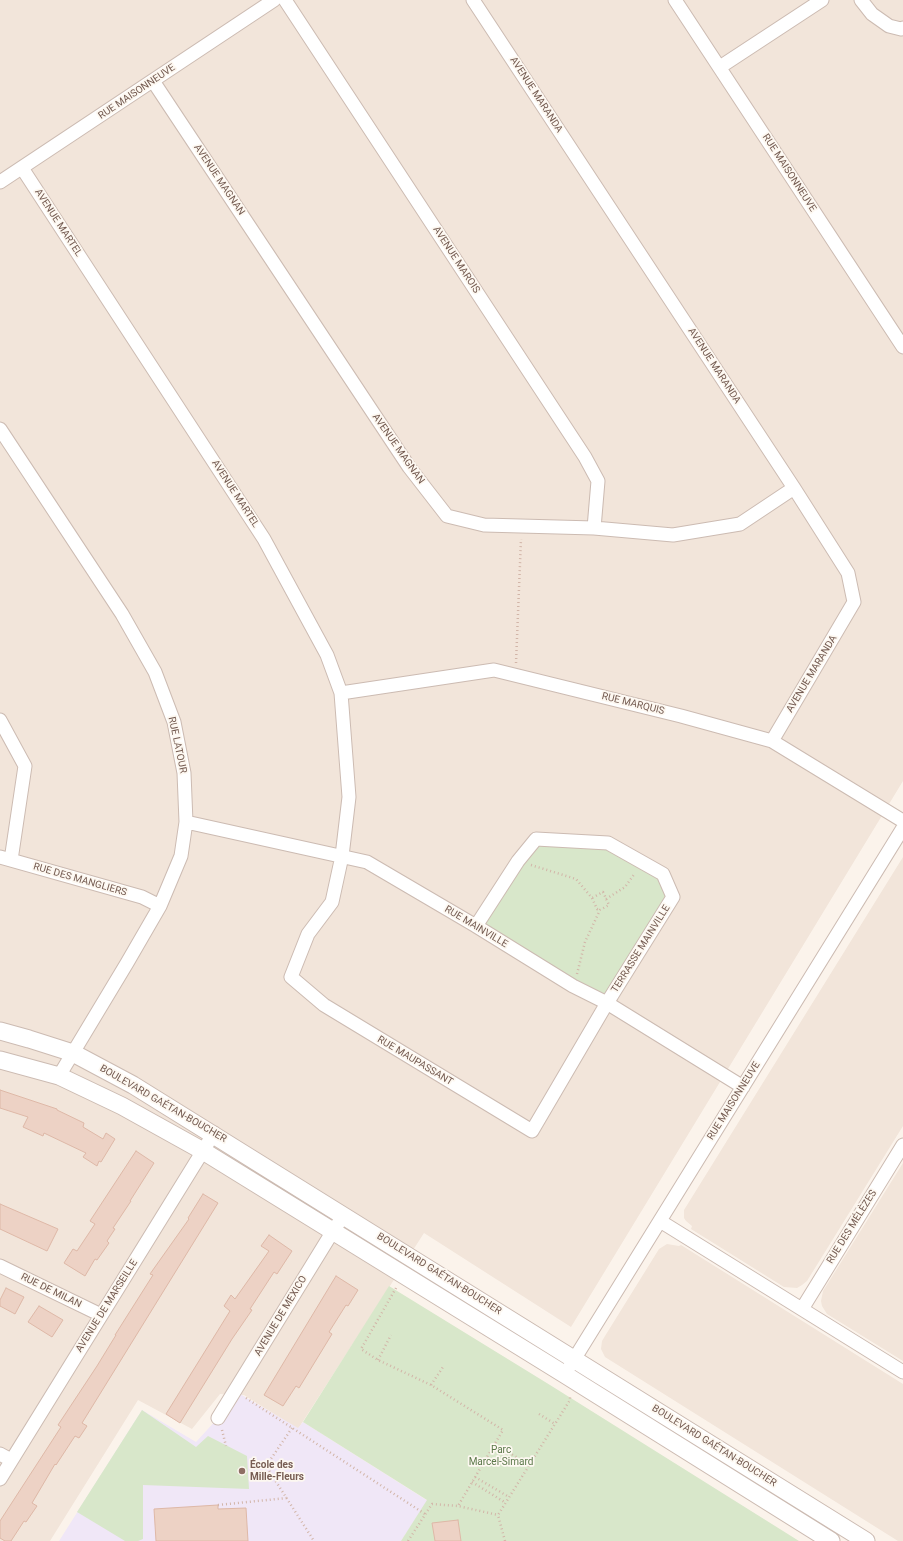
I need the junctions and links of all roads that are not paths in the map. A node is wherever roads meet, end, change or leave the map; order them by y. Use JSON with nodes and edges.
{"nodes":[{"id":1,"x":274,"y":0,"type":"edge"},
{"id":2,"x":285,"y":0,"type":"edge"},
{"id":3,"x":474,"y":0,"type":"edge"},
{"id":4,"x":675,"y":0,"type":"edge"},
{"id":5,"x":822,"y":0,"type":"edge"},
{"id":6,"x":861,"y":0,"type":"edge"},
{"id":7,"x":903,"y":28,"type":"edge"},
{"id":8,"x":720,"y":67,"type":"junction"},
{"id":9,"x":153,"y":81,"type":"junction"},
{"id":10,"x":22,"y":168,"type":"junction"},
{"id":11,"x":0,"y":182,"type":"edge"},
{"id":12,"x":903,"y":347,"type":"edge"},
{"id":13,"x":0,"y":429,"type":"edge"},
{"id":14,"x":794,"y":488,"type":"junction"},
{"id":15,"x":594,"y":528,"type":"junction"},
{"id":16,"x":341,"y":693,"type":"junction"},
{"id":17,"x":0,"y":720,"type":"edge"},
{"id":18,"x":772,"y":741,"type":"junction"},
{"id":19,"x":903,"y":821,"type":"edge"},
{"id":20,"x":186,"y":822,"type":"junction"},
{"id":21,"x":903,"y":828,"type":"edge"},
{"id":22,"x":342,"y":856,"type":"junction"},
{"id":23,"x":6,"y":858,"type":"edge"},
{"id":24,"x":160,"y":906,"type":"junction"},
{"id":25,"x":476,"y":926,"type":"junction"},
{"id":26,"x":607,"y":1003,"type":"junction"},
{"id":27,"x":0,"y":1031,"type":"edge"},
{"id":28,"x":73,"y":1053,"type":"junction"},
{"id":29,"x":0,"y":1060,"type":"edge"},
{"id":30,"x":59,"y":1076,"type":"junction"},
{"id":31,"x":743,"y":1087,"type":"junction"},
{"id":32,"x":214,"y":1133,"type":"junction"},
{"id":33,"x":903,"y":1145,"type":"edge"},
{"id":34,"x":203,"y":1152,"type":"junction"},
{"id":35,"x":344,"y":1215,"type":"junction"},
{"id":36,"x":660,"y":1221,"type":"junction"},
{"id":37,"x":333,"y":1231,"type":"junction"},
{"id":38,"x":0,"y":1266,"type":"edge"},
{"id":39,"x":802,"y":1309,"type":"junction"},
{"id":40,"x":101,"y":1316,"type":"junction"},
{"id":41,"x":575,"y":1358,"type":"junction"},
{"id":42,"x":903,"y":1372,"type":"edge"},
{"id":43,"x":564,"y":1374,"type":"junction"},
{"id":44,"x":218,"y":1418,"type":"road end"},
{"id":45,"x":6,"y":1457,"type":"edge"},
{"id":46,"x":0,"y":1479,"type":"edge"},
{"id":47,"x":831,"y":1541,"type":"edge"},
{"id":48,"x":866,"y":1541,"type":"edge"}],
"edges":[{"from":1,"to":9,"type":"street","name":"RUE MAISONNEUVE"},
{"from":2,"to":15,"type":"street","name":"AVENUE MAROIS"},
{"from":3,"to":14,"type":"street","name":"AVENUE MARANDA"},
{"from":4,"to":8,"type":"street","name":"RUE MAISONNEUVE"},
{"from":5,"to":8,"type":"street"},
{"from":6,"to":7,"type":"street"},
{"from":8,"to":12,"type":"street","name":"RUE MAISONNEUVE"},
{"from":9,"to":10,"type":"street","name":"RUE MAISONNEUVE"},
{"from":9,"to":15,"type":"street","name":"AVENUE MAGNAN"},
{"from":10,"to":11,"type":"street","name":"RUE MAISONNEUVE"},
{"from":10,"to":16,"type":"street","name":"AVENUE MARTEL"},
{"from":13,"to":20,"type":"street","name":"RUE LATOUR"},
{"from":14,"to":15,"type":"street","name":"AVENUE MAGNAN"},
{"from":14,"to":18,"type":"street","name":"AVENUE MARANDA"},
{"from":16,"to":18,"type":"street","name":"RUE MARQUIS"},
{"from":16,"to":22,"type":"street","name":"AVENUE MARTEL"},
{"from":17,"to":23,"type":"street"},
{"from":18,"to":19,"type":"street","name":"RUE MARQUIS"},
{"from":20,"to":22,"type":"street","name":"RUE MAINVILLE"},
{"from":20,"to":24,"type":"street","name":"RUE LATOUR"},
{"from":21,"to":31,"type":"street","name":"RUE MAISONNEUVE"},
{"from":22,"to":25,"type":"street","name":"RUE MAINVILLE"},
{"from":22,"to":26,"type":"street","name":"RUE MAUPASSANT"},
{"from":23,"to":24,"type":"street","name":"RUE DES MANGLIERS"},
{"from":24,"to":28,"type":"street","name":"RUE LATOUR"},
{"from":25,"to":26,"type":"street","name":"RUE MAINVILLE"},
{"from":25,"to":26,"type":"street","name":"TERRASSE MAINVILLE"},
{"from":26,"to":31,"type":"street","name":"RUE MAINVILLE"},
{"from":27,"to":28,"type":"street","name":"BOULEVARD GAÉTAN-BOUCHER"},
{"from":28,"to":30,"type":"street","name":"RUE LATOUR"},
{"from":28,"to":32,"type":"street","name":"BOULEVARD GAÉTAN-BOUCHER"},
{"from":29,"to":30,"type":"street","name":"BOULEVARD GAÉTAN-BOUCHER"},
{"from":30,"to":34,"type":"street","name":"BOULEVARD GAÉTAN-BOUCHER"},
{"from":31,"to":36,"type":"street","name":"RUE MAISONNEUVE"},
{"from":32,"to":34,"type":"street","name":"AVENUE DE MARSEILLE"},
{"from":32,"to":35,"type":"street","name":"BOULEVARD GAÉTAN-BOUCHER"},
{"from":33,"to":39,"type":"street","name":"RUE DES MÉLÈZES"},
{"from":34,"to":37,"type":"street","name":"BOULEVARD GAÉTAN-BOUCHER"},
{"from":34,"to":40,"type":"street","name":"AVENUE DE MARSEILLE"},
{"from":35,"to":37,"type":"street","name":"AVENUE DE MEXICO"},
{"from":35,"to":41,"type":"street","name":"BOULEVARD GAÉTAN-BOUCHER"},
{"from":36,"to":39,"type":"street"},
{"from":36,"to":41,"type":"street","name":"RUE MAISONNEUVE"},
{"from":37,"to":43,"type":"street","name":"BOULEVARD GAÉTAN-BOUCHER"},
{"from":37,"to":44,"type":"street","name":"AVENUE DE MEXICO"},
{"from":38,"to":40,"type":"street","name":"RUE DE MILAN"},
{"from":39,"to":42,"type":"street"},
{"from":40,"to":45,"type":"street","name":"AVENUE DE MARSEILLE"},
{"from":41,"to":43,"type":"street","name":"RUE MAISONNEUVE"},
{"from":41,"to":48,"type":"street","name":"BOULEVARD GAÉTAN-BOUCHER"},
{"from":43,"to":47,"type":"street","name":"BOULEVARD GAÉTAN-BOUCHER"},
{"from":45,"to":46,"type":"street","name":"AVENUE DE MARSEILLE"}]}
